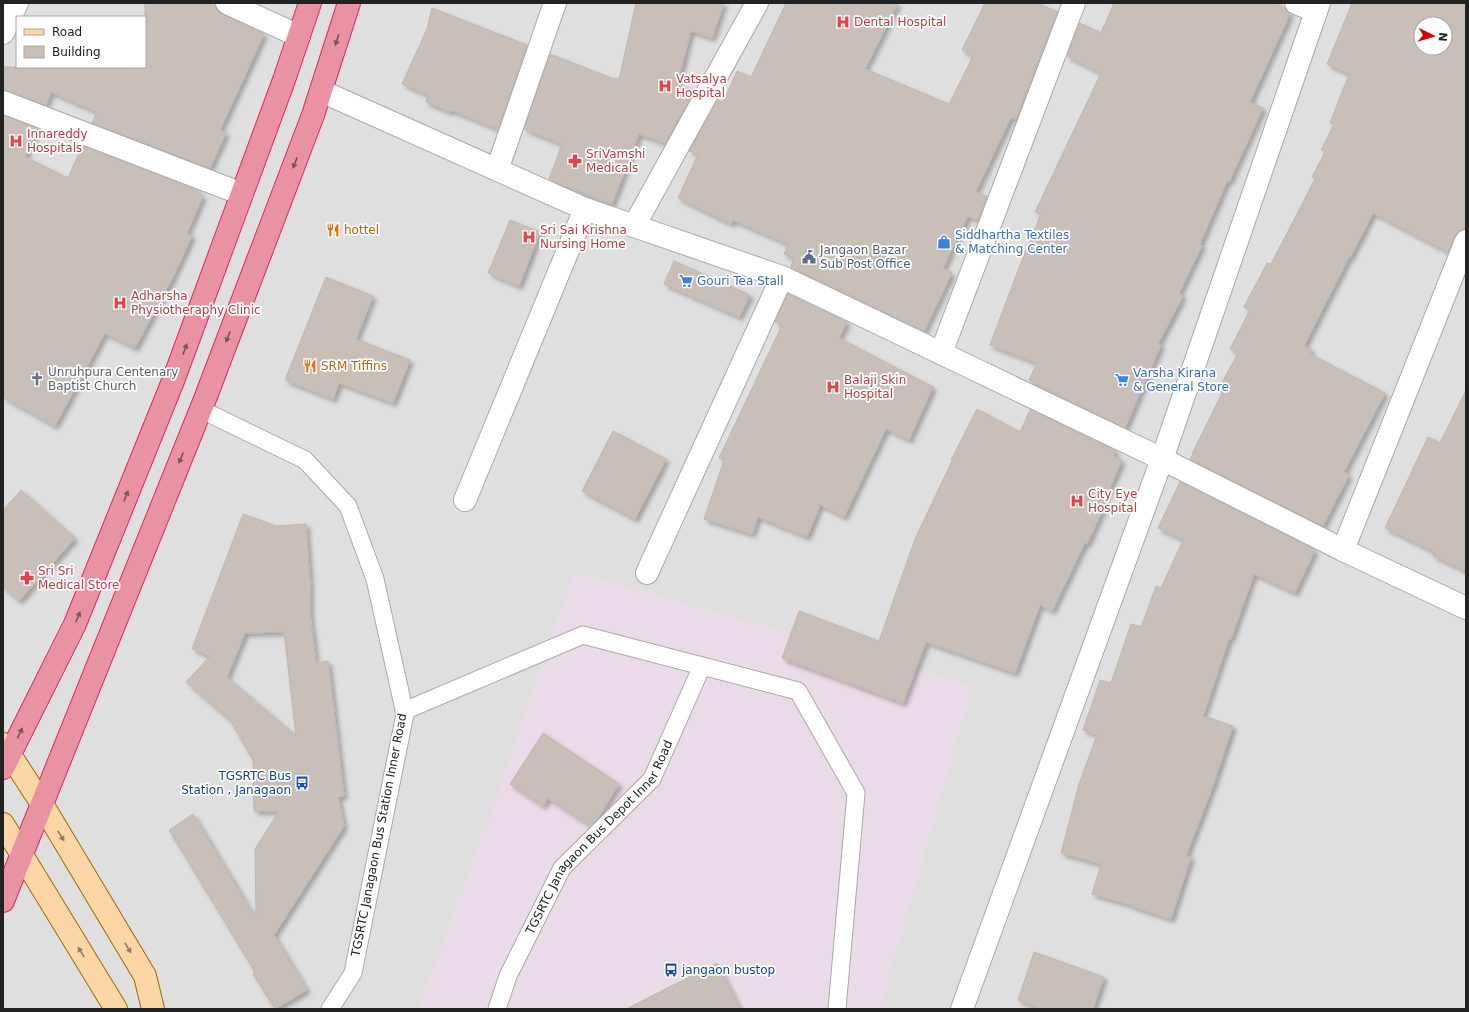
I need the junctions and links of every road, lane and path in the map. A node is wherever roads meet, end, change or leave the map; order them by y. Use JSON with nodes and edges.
{"nodes":[{"id":1,"x":17,"y":3,"type":"edge"},
{"id":2,"x":227,"y":3,"type":"edge"},
{"id":3,"x":310,"y":3,"type":"edge"},
{"id":4,"x":349,"y":3,"type":"edge"},
{"id":5,"x":555,"y":3,"type":"edge"},
{"id":6,"x":757,"y":3,"type":"edge"},
{"id":7,"x":1074,"y":3,"type":"edge"},
{"id":8,"x":1296,"y":3,"type":"edge"},
{"id":9,"x":1318,"y":7,"type":"edge"},
{"id":10,"x":3,"y":33,"type":"edge"},
{"id":11,"x":299,"y":36,"type":"junction"},
{"id":12,"x":321,"y":91,"type":"junction"},
{"id":13,"x":3,"y":102,"type":"edge"},
{"id":14,"x":497,"y":170,"type":"junction"},
{"id":15,"x":242,"y":194,"type":"junction"},
{"id":16,"x":585,"y":210,"type":"junction"},
{"id":17,"x":634,"y":226,"type":"junction"},
{"id":18,"x":1466,"y":241,"type":"edge"},
{"id":19,"x":782,"y":277,"type":"junction"},
{"id":20,"x":941,"y":353,"type":"junction"},
{"id":21,"x":200,"y":409,"type":"junction"},
{"id":22,"x":1162,"y":459,"type":"junction"},
{"id":23,"x":465,"y":500,"type":"dead end"},
{"id":24,"x":1343,"y":550,"type":"junction"},
{"id":25,"x":647,"y":573,"type":"dead end"},
{"id":26,"x":1466,"y":608,"type":"edge"},
{"id":27,"x":702,"y":666,"type":"junction"},
{"id":28,"x":404,"y":711,"type":"junction"},
{"id":29,"x":5,"y":755,"type":"edge"},
{"id":30,"x":42,"y":804,"type":"junction"},
{"id":31,"x":3,"y":824,"type":"edge"},
{"id":32,"x":22,"y":855,"type":"junction"},
{"id":33,"x":3,"y":901,"type":"edge"},
{"id":34,"x":116,"y":1009,"type":"edge"},
{"id":35,"x":153,"y":1009,"type":"edge"},
{"id":36,"x":330,"y":1009,"type":"edge"},
{"id":37,"x":497,"y":1009,"type":"edge"},
{"id":38,"x":837,"y":1009,"type":"edge"},
{"id":39,"x":962,"y":1009,"type":"edge"}],
"edges":[{"from":1,"to":10,"type":"street"},
{"from":2,"to":11,"type":"street"},
{"from":3,"to":11,"type":"highway"},
{"from":4,"to":12,"type":"highway","one_way":true},
{"from":5,"to":14,"type":"street"},
{"from":6,"to":17,"type":"street"},
{"from":7,"to":20,"type":"street"},
{"from":8,"to":9,"type":"street"},
{"from":9,"to":22,"type":"street"},
{"from":11,"to":15,"type":"highway"},
{"from":12,"to":14,"type":"street"},
{"from":12,"to":21,"type":"highway","one_way":true},
{"from":13,"to":15,"type":"street"},
{"from":14,"to":16,"type":"street"},
{"from":29,"to":15,"type":"highway","one_way":true},
{"from":16,"to":17,"type":"street"},
{"from":16,"to":23,"type":"street"},
{"from":17,"to":19,"type":"street"},
{"from":18,"to":24,"type":"street"},
{"from":19,"to":20,"type":"street"},
{"from":19,"to":25,"type":"street"},
{"from":20,"to":22,"type":"street"},
{"from":21,"to":28,"type":"lane","name":"TGSRTC Janagaon Bus Station Inner Road"},
{"from":21,"to":30,"type":"highway","one_way":true},
{"from":22,"to":24,"type":"street"},
{"from":22,"to":39,"type":"street"},
{"from":24,"to":26,"type":"street"},
{"from":27,"to":28,"type":"lane"},
{"from":27,"to":37,"type":"lane","name":"TGSRTC Janagaon Bus Depot Inner Road"},
{"from":27,"to":38,"type":"lane"},
{"from":28,"to":36,"type":"lane","name":"TGSRTC Janagaon Bus Station Inner Road"},
{"from":29,"to":30,"type":"main road"},
{"from":30,"to":32,"type":"highway"},
{"from":30,"to":35,"type":"main road","one_way":true},
{"from":31,"to":32,"type":"main road"},
{"from":32,"to":33,"type":"highway"},
{"from":34,"to":32,"type":"main road","one_way":true}]}
